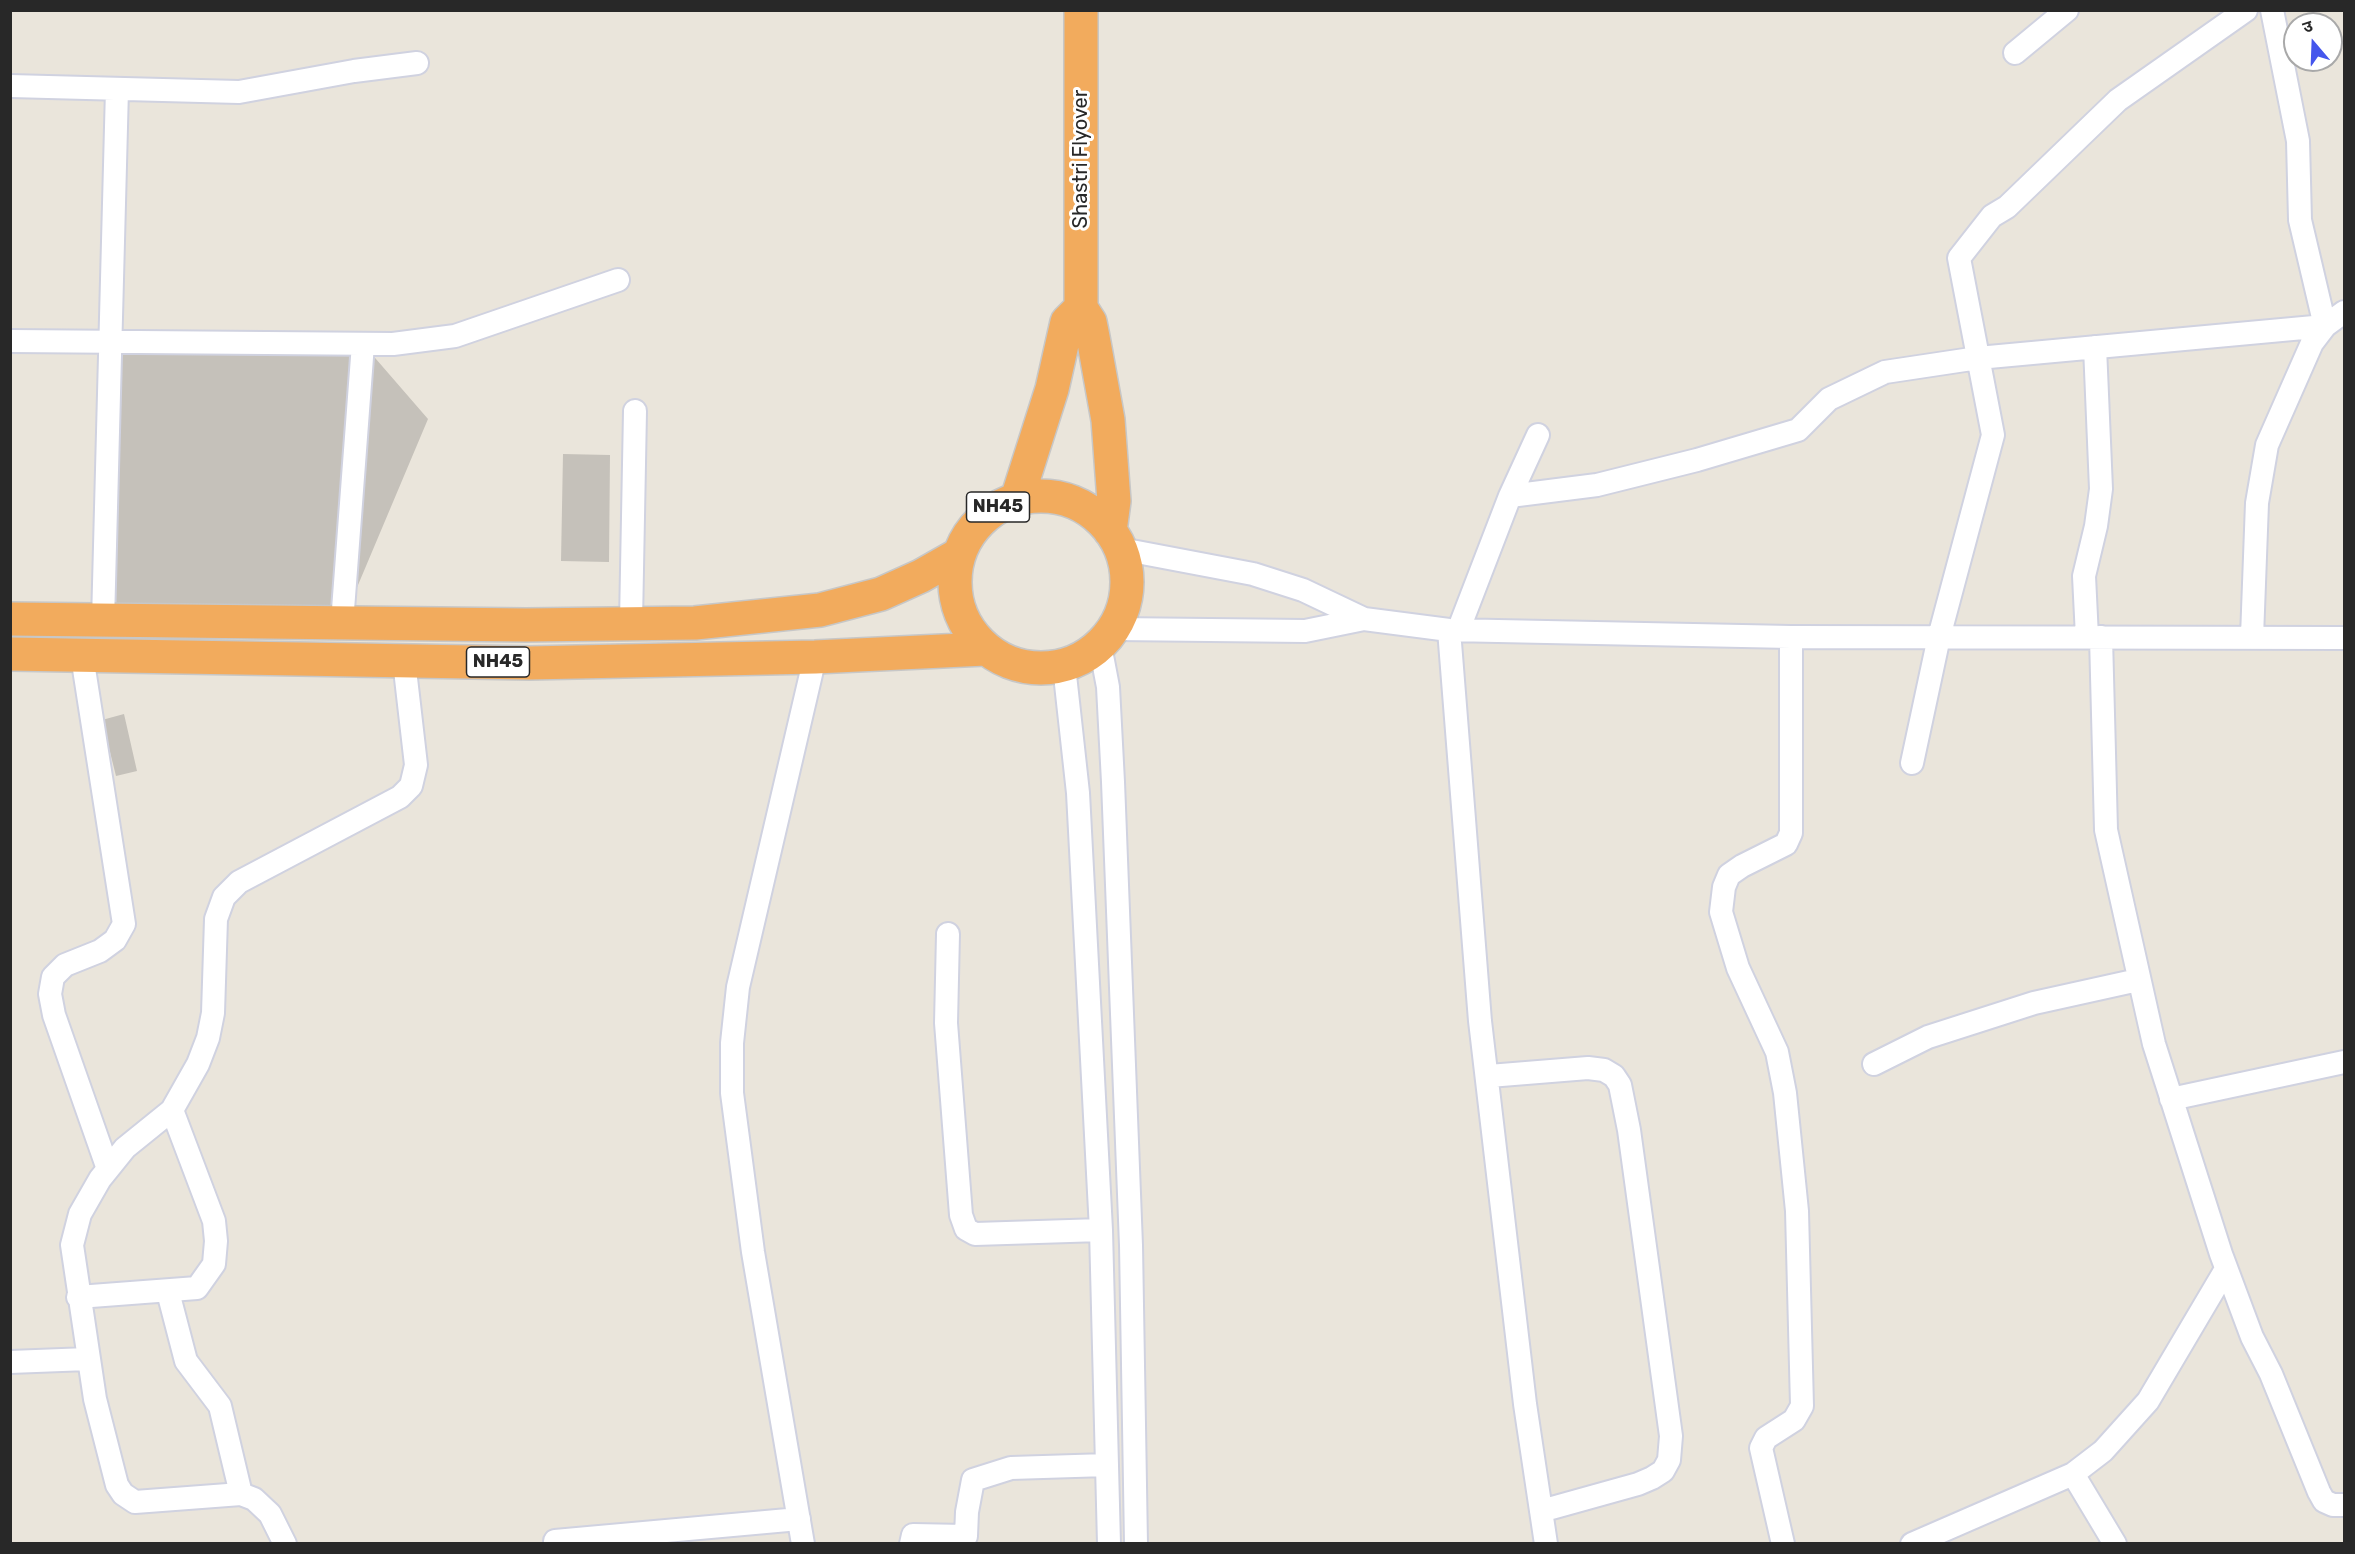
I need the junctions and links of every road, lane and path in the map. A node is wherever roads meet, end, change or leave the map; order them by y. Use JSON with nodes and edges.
{"nodes":[{"id":1,"x":1081,"y":10,"type":"edge"},
{"id":2,"x":2067,"y":10,"type":"edge"},
{"id":3,"x":2246,"y":10,"type":"edge"},
{"id":4,"x":2272,"y":10,"type":"edge"},
{"id":5,"x":2015,"y":53,"type":"dead end"},
{"id":6,"x":417,"y":63,"type":"dead end"},
{"id":7,"x":10,"y":86,"type":"edge"},
{"id":8,"x":117,"y":89,"type":"junction"},
{"id":9,"x":618,"y":280,"type":"dead end"},
{"id":10,"x":1081,"y":308,"type":"junction"},
{"id":11,"x":2344,"y":312,"type":"edge"},
{"id":12,"x":2325,"y":326,"type":"junction"},
{"id":13,"x":10,"y":341,"type":"edge"},
{"id":14,"x":109,"y":342,"type":"junction"},
{"id":15,"x":363,"y":344,"type":"junction"},
{"id":16,"x":2095,"y":347,"type":"junction"},
{"id":17,"x":1978,"y":358,"type":"junction"},
{"id":18,"x":635,"y":411,"type":"dead end"},
{"id":19,"x":1538,"y":435,"type":"dead end"},
{"id":20,"x":1510,"y":496,"type":"junction"},
{"id":21,"x":1017,"y":499,"type":"junction"},
{"id":22,"x":1116,"y":540,"type":"junction"},
{"id":23,"x":958,"y":555,"type":"junction"},
{"id":24,"x":10,"y":619,"type":"edge"},
{"id":25,"x":1364,"y":620,"type":"junction"},
{"id":26,"x":104,"y":622,"type":"junction"},
{"id":27,"x":631,"y":622,"type":"junction"},
{"id":28,"x":342,"y":623,"type":"junction"},
{"id":29,"x":1454,"y":630,"type":"junction"},
{"id":30,"x":1107,"y":637,"type":"junction"},
{"id":31,"x":1791,"y":637,"type":"junction"},
{"id":32,"x":1939,"y":637,"type":"junction"},
{"id":33,"x":2094,"y":637,"type":"junction"},
{"id":34,"x":2252,"y":638,"type":"junction"},
{"id":35,"x":2343,"y":643,"type":"edge"},
{"id":36,"x":985,"y":649,"type":"junction"},
{"id":37,"x":10,"y":654,"type":"edge"},
{"id":38,"x":82,"y":656,"type":"junction"},
{"id":39,"x":815,"y":657,"type":"junction"},
{"id":40,"x":404,"y":661,"type":"junction"},
{"id":41,"x":1064,"y":666,"type":"junction"},
{"id":42,"x":1912,"y":763,"type":"dead end"},
{"id":43,"x":948,"y":934,"type":"dead end"},
{"id":44,"x":2138,"y":980,"type":"junction"},
{"id":45,"x":2344,"y":1062,"type":"edge"},
{"id":46,"x":1874,"y":1064,"type":"dead end"},
{"id":47,"x":1489,"y":1076,"type":"junction"},
{"id":48,"x":2171,"y":1099,"type":"junction"},
{"id":49,"x":172,"y":1110,"type":"junction"},
{"id":50,"x":108,"y":1169,"type":"junction"},
{"id":51,"x":1101,"y":1230,"type":"junction"},
{"id":52,"x":2226,"y":1269,"type":"junction"},
{"id":53,"x":168,"y":1292,"type":"junction"},
{"id":54,"x":78,"y":1297,"type":"junction"},
{"id":55,"x":88,"y":1359,"type":"junction"},
{"id":56,"x":10,"y":1362,"type":"edge"},
{"id":57,"x":1107,"y":1465,"type":"junction"},
{"id":58,"x":2073,"y":1474,"type":"junction"},
{"id":59,"x":241,"y":1494,"type":"junction"},
{"id":60,"x":2344,"y":1505,"type":"edge"},
{"id":61,"x":1541,"y":1511,"type":"junction"},
{"id":62,"x":799,"y":1519,"type":"junction"},
{"id":63,"x":555,"y":1541,"type":"dead end"},
{"id":64,"x":285,"y":1544,"type":"edge"},
{"id":65,"x":803,"y":1544,"type":"edge"},
{"id":66,"x":911,"y":1544,"type":"edge"},
{"id":67,"x":1109,"y":1544,"type":"edge"},
{"id":68,"x":1136,"y":1544,"type":"edge"},
{"id":69,"x":1546,"y":1544,"type":"edge"},
{"id":70,"x":1783,"y":1544,"type":"edge"},
{"id":71,"x":1912,"y":1544,"type":"edge"},
{"id":72,"x":2115,"y":1544,"type":"edge"}],
"edges":[{"from":1,"to":10,"type":"highway","name":"Shastri Flyover"},
{"from":2,"to":5,"type":"street"},
{"from":3,"to":17,"type":"street"},
{"from":4,"to":12,"type":"street"},
{"from":6,"to":8,"type":"street"},
{"from":7,"to":8,"type":"street"},
{"from":8,"to":14,"type":"street"},
{"from":9,"to":15,"type":"street"},
{"from":10,"to":21,"type":"highway","number":"NH45"},
{"from":10,"to":22,"type":"highway"},
{"from":11,"to":12,"type":"street"},
{"from":12,"to":16,"type":"street"},
{"from":12,"to":34,"type":"street"},
{"from":13,"to":14,"type":"street"},
{"from":14,"to":15,"type":"street"},
{"from":14,"to":26,"type":"street"},
{"from":15,"to":28,"type":"street"},
{"from":16,"to":17,"type":"street"},
{"from":16,"to":33,"type":"street"},
{"from":17,"to":20,"type":"street"},
{"from":17,"to":32,"type":"street"},
{"from":18,"to":27,"type":"street"},
{"from":19,"to":20,"type":"street"},
{"from":20,"to":29,"type":"street"},
{"from":21,"to":22,"type":"highway","number":"NH45"},
{"from":21,"to":23,"type":"highway","number":"NH45"},
{"from":22,"to":25,"type":"street"},
{"from":22,"to":30,"type":"highway"},
{"from":23,"to":27,"type":"highway","number":"NH45"},
{"from":23,"to":36,"type":"highway","number":"NH45"},
{"from":24,"to":26,"type":"highway","number":"NH45"},
{"from":25,"to":29,"type":"street"},
{"from":25,"to":30,"type":"street"},
{"from":26,"to":28,"type":"highway","number":"NH45"},
{"from":27,"to":28,"type":"highway","number":"NH45"},
{"from":29,"to":31,"type":"street"},
{"from":29,"to":47,"type":"street"},
{"from":30,"to":41,"type":"highway","number":"NH45"},
{"from":30,"to":68,"type":"street"},
{"from":31,"to":32,"type":"street"},
{"from":31,"to":70,"type":"street"},
{"from":32,"to":33,"type":"street"},
{"from":32,"to":42,"type":"street"},
{"from":33,"to":34,"type":"street"},
{"from":33,"to":44,"type":"street"},
{"from":34,"to":35,"type":"street"},
{"from":36,"to":39,"type":"highway","number":"NH45"},
{"from":36,"to":41,"type":"highway","number":"NH45"},
{"from":37,"to":38,"type":"highway","number":"NH45"},
{"from":38,"to":40,"type":"highway","number":"NH45"},
{"from":38,"to":50,"type":"street"},
{"from":39,"to":40,"type":"highway","number":"NH45"},
{"from":39,"to":62,"type":"street"},
{"from":40,"to":49,"type":"street"},
{"from":41,"to":51,"type":"street"},
{"from":43,"to":51,"type":"street"},
{"from":44,"to":46,"type":"street"},
{"from":44,"to":48,"type":"street"},
{"from":45,"to":48,"type":"street"},
{"from":47,"to":61,"type":"street"},
{"from":47,"to":61,"type":"street"},
{"from":48,"to":52,"type":"street"},
{"from":49,"to":50,"type":"street"},
{"from":49,"to":53,"type":"street"},
{"from":50,"to":54,"type":"street"},
{"from":51,"to":57,"type":"street"},
{"from":52,"to":58,"type":"street"},
{"from":52,"to":60,"type":"street"},
{"from":53,"to":54,"type":"street"},
{"from":53,"to":59,"type":"street"},
{"from":54,"to":55,"type":"street"},
{"from":55,"to":56,"type":"street"},
{"from":55,"to":59,"type":"street"},
{"from":57,"to":66,"type":"street"},
{"from":57,"to":67,"type":"street"},
{"from":58,"to":71,"type":"street"},
{"from":58,"to":72,"type":"street"},
{"from":59,"to":64,"type":"street"},
{"from":61,"to":69,"type":"street"},
{"from":62,"to":63,"type":"street"},
{"from":62,"to":65,"type":"street"}]}
